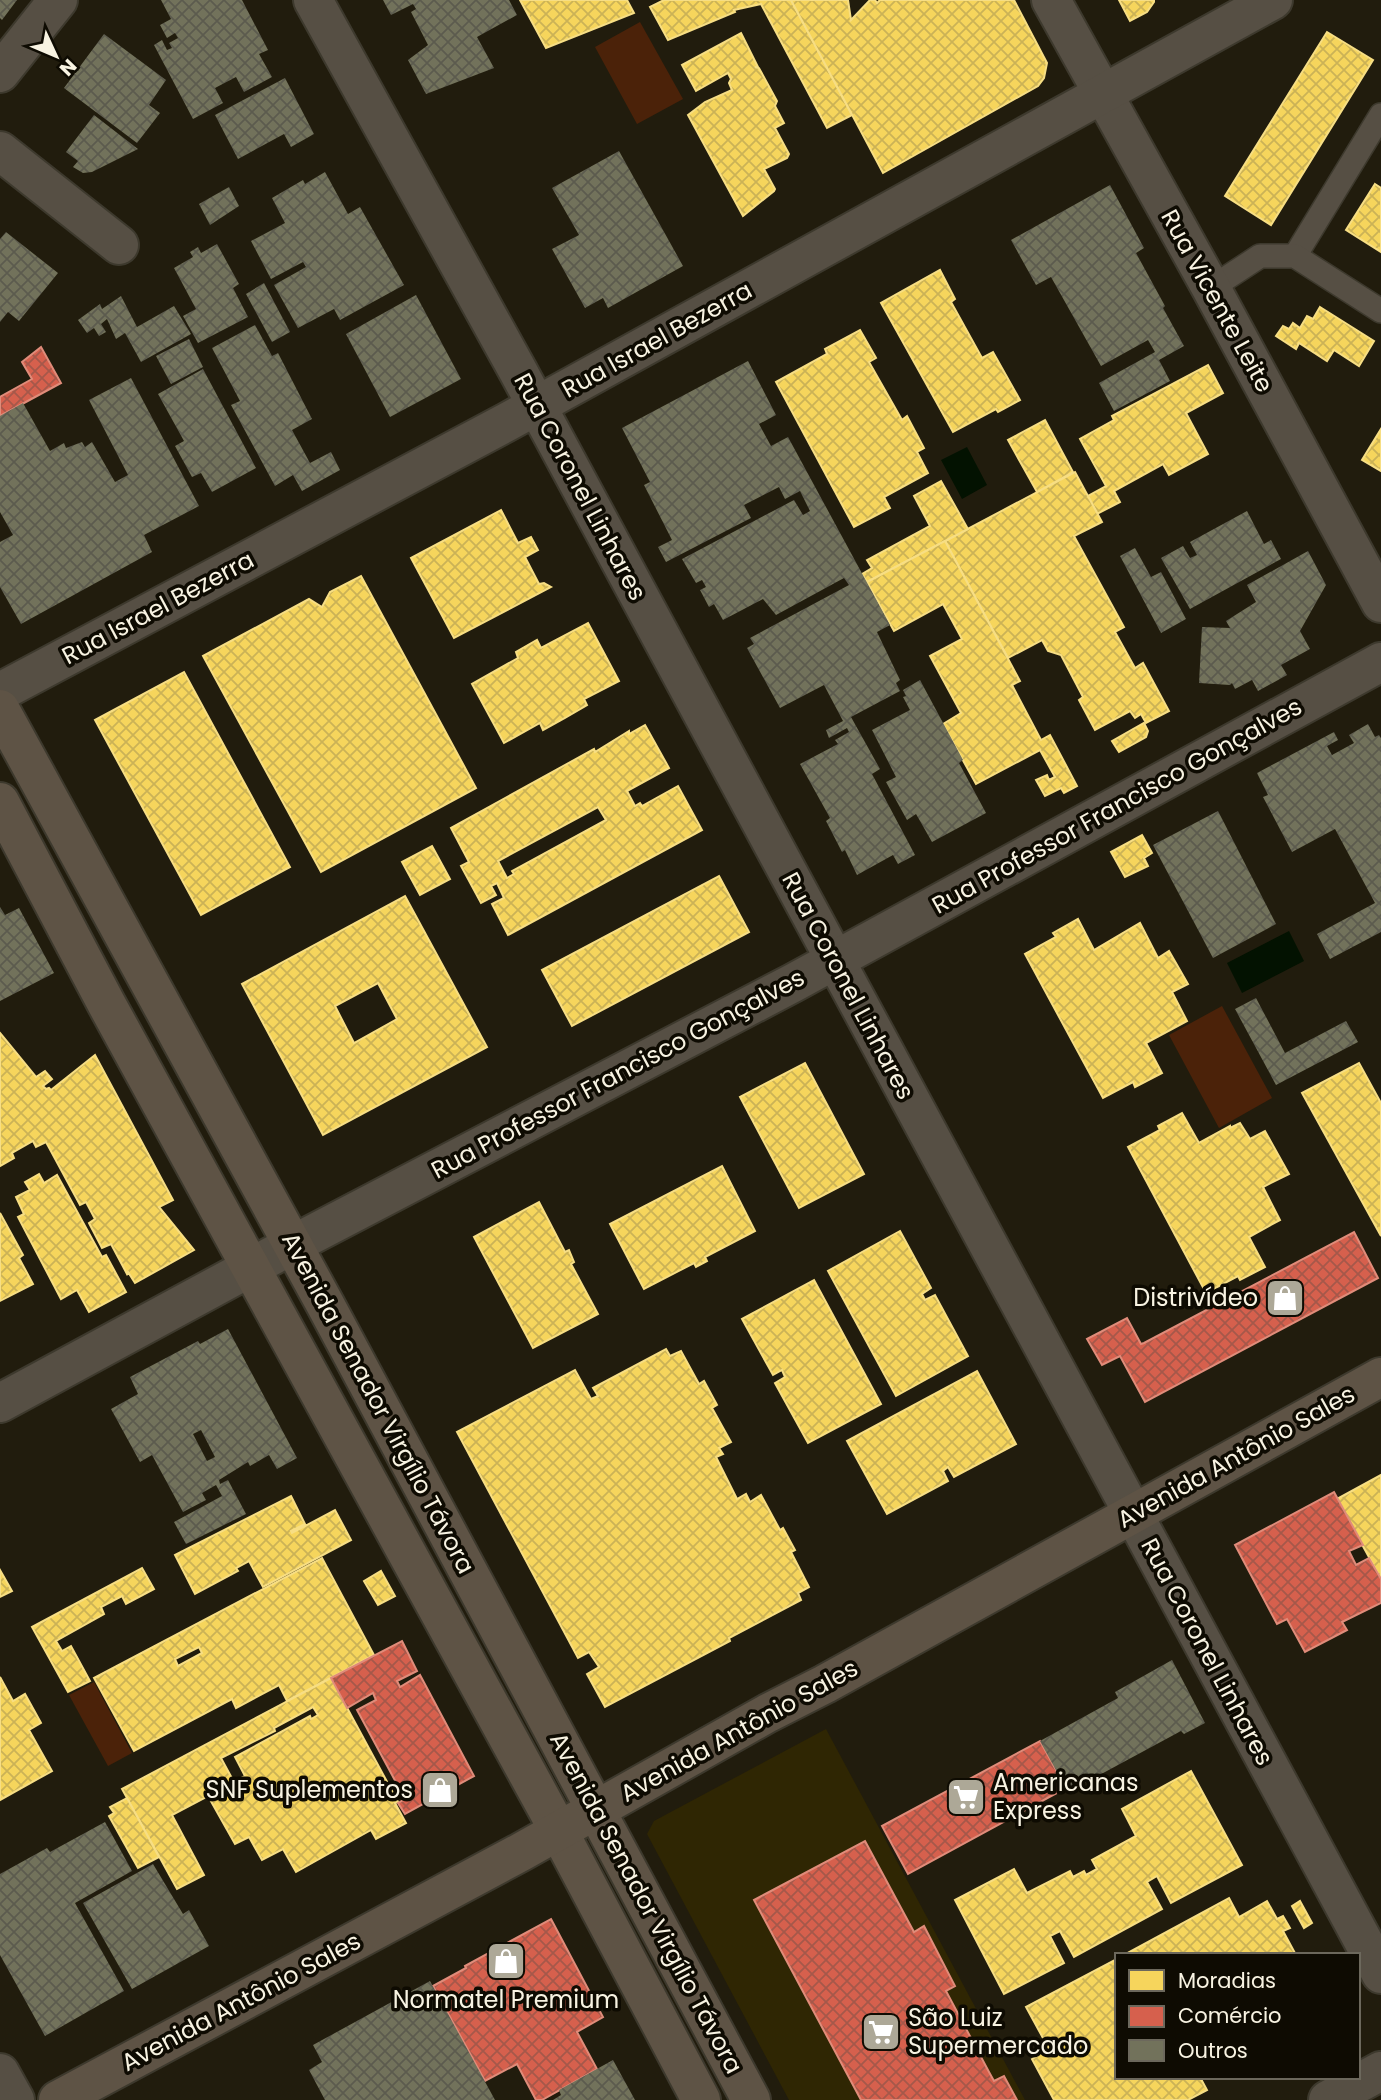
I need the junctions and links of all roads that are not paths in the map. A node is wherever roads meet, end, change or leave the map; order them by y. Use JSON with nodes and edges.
{"nodes":[{"id":1,"x":58,"y":0,"type":"edge"},
{"id":2,"x":313,"y":0,"type":"edge"},
{"id":3,"x":1051,"y":0,"type":"edge"},
{"id":4,"x":1273,"y":0,"type":"edge"},
{"id":5,"x":0,"y":74,"type":"edge"},
{"id":6,"x":1102,"y":95,"type":"junction"},
{"id":7,"x":1381,"y":115,"type":"edge"},
{"id":8,"x":0,"y":151,"type":"edge"},
{"id":9,"x":119,"y":245,"type":"dead end"},
{"id":10,"x":1295,"y":256,"type":"junction"},
{"id":11,"x":1211,"y":288,"type":"junction"},
{"id":12,"x":1381,"y":310,"type":"edge"},
{"id":13,"x":537,"y":406,"type":"junction"},
{"id":14,"x":1381,"y":603,"type":"edge"},
{"id":15,"x":1381,"y":662,"type":"edge"},
{"id":16,"x":0,"y":692,"type":"edge"},
{"id":17,"x":0,"y":709,"type":"edge"},
{"id":18,"x":0,"y":802,"type":"edge"},
{"id":19,"x":834,"y":960,"type":"junction"},
{"id":20,"x":292,"y":1245,"type":"junction"},
{"id":21,"x":251,"y":1266,"type":"junction"},
{"id":22,"x":1381,"y":1377,"type":"edge"},
{"id":23,"x":0,"y":1403,"type":"edge"},
{"id":24,"x":1132,"y":1514,"type":"junction"},
{"id":25,"x":596,"y":1809,"type":"junction"},
{"id":26,"x":558,"y":1831,"type":"junction"},
{"id":27,"x":1381,"y":1974,"type":"edge"},
{"id":28,"x":1381,"y":2071,"type":"edge"},
{"id":29,"x":0,"y":2073,"type":"edge"},
{"id":30,"x":15,"y":2100,"type":"edge"},
{"id":31,"x":58,"y":2100,"type":"edge"},
{"id":32,"x":701,"y":2100,"type":"edge"},
{"id":33,"x":751,"y":2100,"type":"edge"},
{"id":34,"x":1328,"y":2100,"type":"edge"}],
"edges":[{"from":1,"to":5,"type":"street"},
{"from":2,"to":13,"type":"street","name":"Rua Coronel Linhares"},
{"from":3,"to":6,"type":"street","name":"Rua Vicente Leite"},
{"from":4,"to":6,"type":"street","name":"Rua Israel Bezerra"},
{"from":6,"to":11,"type":"street","name":"Rua Vicente Leite"},
{"from":6,"to":13,"type":"street","name":"Rua Israel Bezerra"},
{"from":7,"to":10,"type":"lane"},
{"from":8,"to":9,"type":"street"},
{"from":10,"to":11,"type":"lane"},
{"from":10,"to":12,"type":"lane"},
{"from":11,"to":14,"type":"street","name":"Rua Vicente Leite"},
{"from":13,"to":16,"type":"street","name":"Rua Israel Bezerra"},
{"from":13,"to":19,"type":"street","name":"Rua Coronel Linhares"},
{"from":15,"to":19,"type":"street","name":"Rua Professor Francisco Gonçalves"},
{"from":17,"to":20,"type":"main road","name":"Avenida Senador Virgílio Távora"},
{"from":18,"to":21,"type":"main road","name":"Avenida Senador Virgílio Távora"},
{"from":19,"to":20,"type":"street","name":"Rua Professor Francisco Gonçalves"},
{"from":19,"to":24,"type":"street","name":"Rua Coronel Linhares"},
{"from":20,"to":21,"type":"street","name":"Rua Professor Francisco Gonçalves"},
{"from":20,"to":25,"type":"main road","name":"Avenida Senador Virgílio Távora"},
{"from":21,"to":23,"type":"street","name":"Rua Professor Francisco Gonçalves"},
{"from":21,"to":26,"type":"main road","name":"Avenida Senador Virgílio Távora"},
{"from":22,"to":24,"type":"main road","name":"Avenida Antônio Sales"},
{"from":24,"to":25,"type":"main road","name":"Avenida Antônio Sales"},
{"from":24,"to":27,"type":"street","name":"Rua Coronel Linhares"},
{"from":25,"to":26,"type":"main road","name":"Avenida Antônio Sales"},
{"from":25,"to":33,"type":"main road","name":"Avenida Senador Virgílio Távora"},
{"from":26,"to":31,"type":"main road","name":"Avenida Antônio Sales"},
{"from":26,"to":32,"type":"main road","name":"Avenida Senador Virgílio Távora"},
{"from":28,"to":34,"type":"street"},
{"from":29,"to":30,"type":"street"}]}
